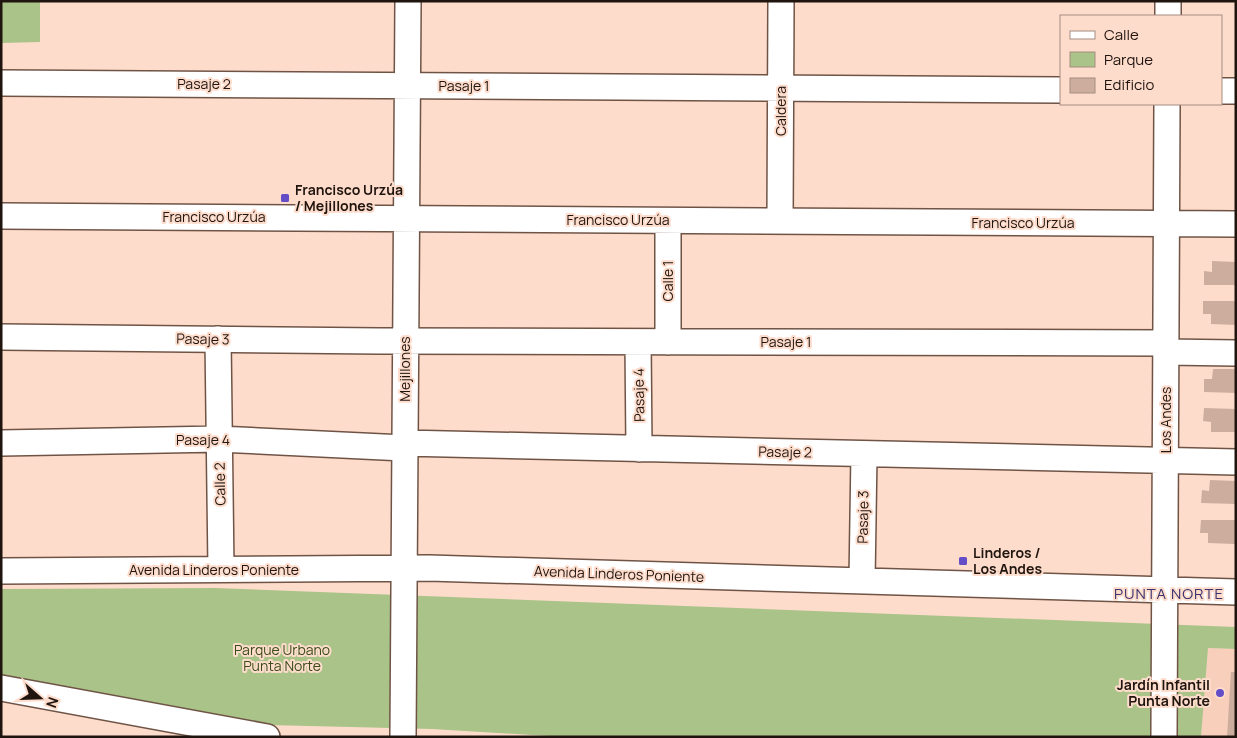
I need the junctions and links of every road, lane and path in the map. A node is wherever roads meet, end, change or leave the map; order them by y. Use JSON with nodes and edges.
{"nodes":[{"id":1,"x":408,"y":1,"type":"edge"},
{"id":2,"x":781,"y":1,"type":"edge"},
{"id":3,"x":1168,"y":1,"type":"edge"},
{"id":4,"x":1168,"y":15,"type":"edge"},
{"id":5,"x":1,"y":83,"type":"edge"},
{"id":6,"x":407,"y":86,"type":"junction"},
{"id":7,"x":781,"y":88,"type":"junction"},
{"id":8,"x":1060,"y":90,"type":"edge"},
{"id":9,"x":1222,"y":91,"type":"edge"},
{"id":10,"x":1236,"y":91,"type":"edge"},
{"id":11,"x":1167,"y":105,"type":"edge"},
{"id":12,"x":1,"y":216,"type":"edge"},
{"id":13,"x":406,"y":219,"type":"junction"},
{"id":14,"x":668,"y":221,"type":"junction"},
{"id":15,"x":780,"y":222,"type":"junction"},
{"id":16,"x":1167,"y":223,"type":"junction"},
{"id":17,"x":1236,"y":224,"type":"edge"},
{"id":18,"x":1,"y":337,"type":"edge"},
{"id":19,"x":218,"y":339,"type":"junction"},
{"id":20,"x":405,"y":341,"type":"junction"},
{"id":21,"x":638,"y":342,"type":"junction"},
{"id":22,"x":668,"y":342,"type":"junction"},
{"id":23,"x":1166,"y":348,"type":"junction"},
{"id":24,"x":1236,"y":353,"type":"edge"},
{"id":25,"x":219,"y":439,"type":"junction"},
{"id":26,"x":1,"y":443,"type":"edge"},
{"id":27,"x":404,"y":446,"type":"junction"},
{"id":28,"x":639,"y":449,"type":"junction"},
{"id":29,"x":864,"y":454,"type":"junction"},
{"id":30,"x":1166,"y":461,"type":"junction"},
{"id":31,"x":1236,"y":462,"type":"edge"},
{"id":32,"x":404,"y":568,"type":"junction"},
{"id":33,"x":221,"y":569,"type":"junction"},
{"id":34,"x":1,"y":571,"type":"edge"},
{"id":35,"x":862,"y":581,"type":"junction"},
{"id":36,"x":1165,"y":590,"type":"junction"},
{"id":37,"x":1236,"y":592,"type":"edge"},
{"id":38,"x":1,"y":688,"type":"edge"},
{"id":39,"x":266,"y":737,"type":"edge"},
{"id":40,"x":403,"y":737,"type":"edge"},
{"id":41,"x":1164,"y":737,"type":"edge"}],
"edges":[{"from":1,"to":6,"type":"street","name":"Mejillones"},
{"from":2,"to":7,"type":"street","name":"Caldera"},
{"from":3,"to":4,"type":"street"},
{"from":5,"to":6,"type":"street","name":"Pasaje 2"},
{"from":6,"to":7,"type":"street","name":"Pasaje 1"},
{"from":6,"to":13,"type":"street","name":"Mejillones"},
{"from":7,"to":8,"type":"street","name":"Pasaje 1"},
{"from":7,"to":15,"type":"street","name":"Caldera"},
{"from":9,"to":10,"type":"street"},
{"from":11,"to":16,"type":"street","name":"Los Andes"},
{"from":12,"to":13,"type":"street","name":"Francisco Urzúa"},
{"from":13,"to":14,"type":"street","name":"Francisco Urzúa"},
{"from":13,"to":20,"type":"street","name":"Mejillones"},
{"from":14,"to":15,"type":"street","name":"Francisco Urzúa"},
{"from":14,"to":22,"type":"street","name":"Calle 1"},
{"from":15,"to":16,"type":"street","name":"Francisco Urzúa"},
{"from":16,"to":17,"type":"street","name":"Francisco Urzúa"},
{"from":16,"to":23,"type":"street","name":"Los Andes"},
{"from":18,"to":19,"type":"street","name":"Pasaje 3"},
{"from":19,"to":20,"type":"street","name":"Pasaje 3"},
{"from":19,"to":25,"type":"street","name":"Calle 2"},
{"from":20,"to":21,"type":"street","name":"Pasaje 1"},
{"from":20,"to":27,"type":"street","name":"Mejillones"},
{"from":21,"to":22,"type":"street","name":"Pasaje 1"},
{"from":21,"to":28,"type":"street","name":"Pasaje 4"},
{"from":22,"to":23,"type":"street","name":"Pasaje 1"},
{"from":23,"to":24,"type":"street","name":"Pasaje 1"},
{"from":23,"to":30,"type":"street","name":"Los Andes"},
{"from":25,"to":26,"type":"street","name":"Pasaje 4"},
{"from":25,"to":27,"type":"street","name":"Pasaje 4"},
{"from":25,"to":33,"type":"street","name":"Calle 2"},
{"from":27,"to":28,"type":"street","name":"Pasaje 2"},
{"from":27,"to":32,"type":"street","name":"Mejillones"},
{"from":28,"to":29,"type":"street","name":"Pasaje 2"},
{"from":29,"to":30,"type":"street","name":"Pasaje 2"},
{"from":29,"to":35,"type":"street","name":"Pasaje 3"},
{"from":30,"to":31,"type":"street","name":"Pasaje 2"},
{"from":30,"to":36,"type":"street","name":"Los Andes"},
{"from":32,"to":33,"type":"street","name":"Avenida Linderos Poniente"},
{"from":32,"to":35,"type":"street","name":"Avenida Linderos Poniente"},
{"from":32,"to":40,"type":"street","name":"Mejillones"},
{"from":33,"to":34,"type":"street","name":"Avenida Linderos Poniente"},
{"from":35,"to":36,"type":"street","name":"Avenida Linderos Poniente"},
{"from":36,"to":37,"type":"street","name":"Avenida Linderos Poniente"},
{"from":36,"to":41,"type":"street","name":"Los Andes"},
{"from":38,"to":39,"type":"street"}]}
